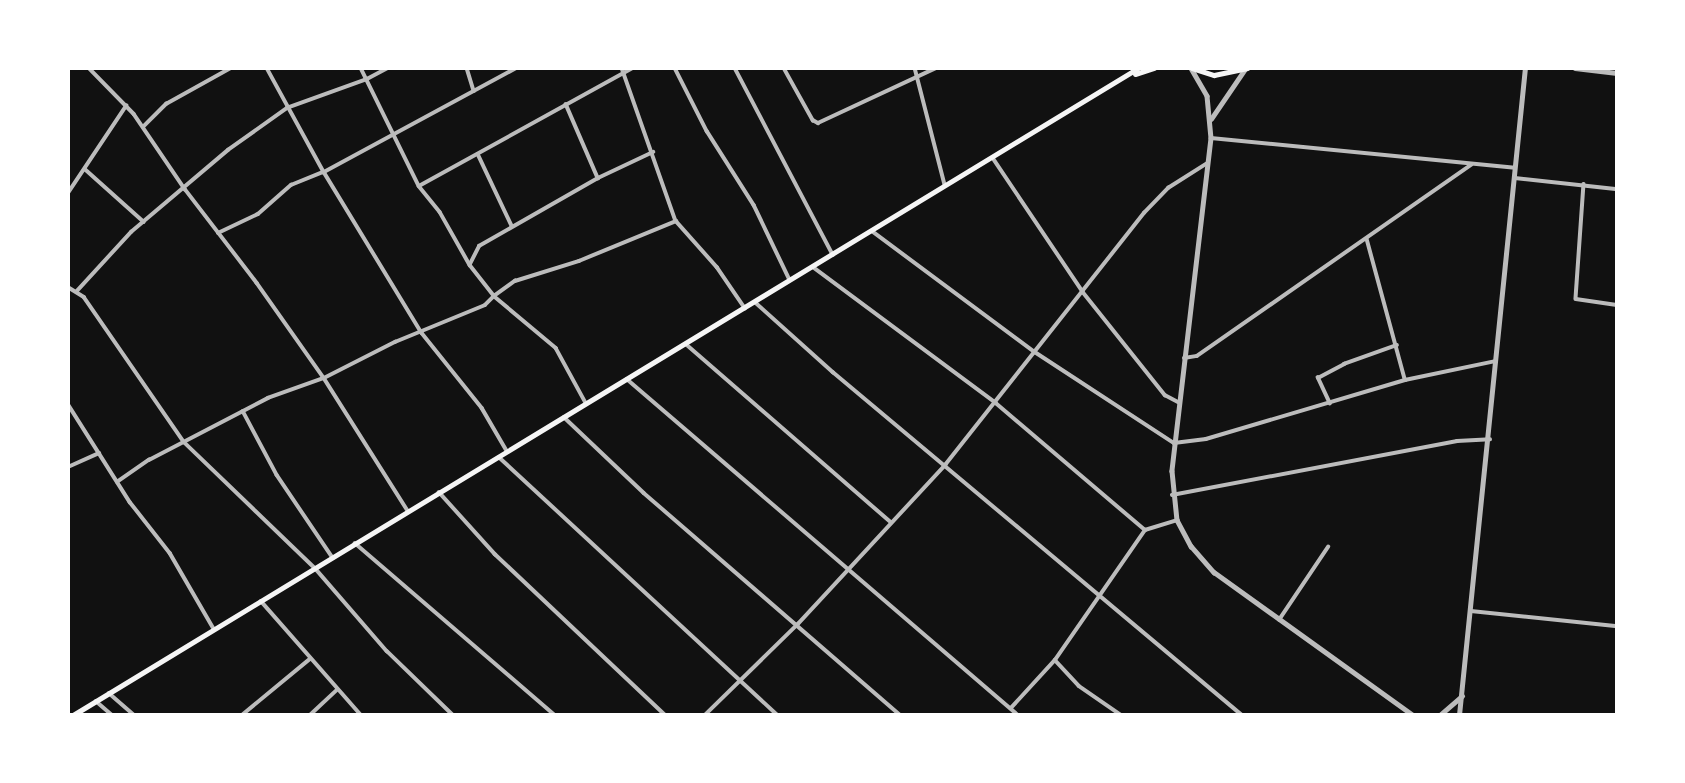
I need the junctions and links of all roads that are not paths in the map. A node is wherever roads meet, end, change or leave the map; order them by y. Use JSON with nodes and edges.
{"nodes":[{"id":1,"x":89,"y":68,"type":"edge"},
{"id":2,"x":231,"y":68,"type":"edge"},
{"id":3,"x":267,"y":68,"type":"edge"},
{"id":4,"x":361,"y":68,"type":"edge"},
{"id":5,"x":388,"y":68,"type":"edge"},
{"id":6,"x":467,"y":68,"type":"edge"},
{"id":7,"x":516,"y":68,"type":"edge"},
{"id":8,"x":632,"y":68,"type":"edge"},
{"id":9,"x":675,"y":68,"type":"edge"},
{"id":10,"x":735,"y":68,"type":"edge"},
{"id":11,"x":784,"y":68,"type":"edge"},
{"id":12,"x":915,"y":68,"type":"edge"},
{"id":13,"x":936,"y":68,"type":"edge"},
{"id":14,"x":1138,"y":68,"type":"edge"},
{"id":15,"x":1154,"y":68,"type":"edge"},
{"id":16,"x":1191,"y":68,"type":"edge"},
{"id":17,"x":1525,"y":68,"type":"edge"},
{"id":18,"x":1575,"y":68,"type":"edge"},
{"id":19,"x":1246,"y":69,"type":"edge"},
{"id":20,"x":623,"y":70,"type":"edge"},
{"id":21,"x":1617,"y":73,"type":"edge"},
{"id":22,"x":1132,"y":75,"type":"junction"},
{"id":23,"x":918,"y":77,"type":"junction"},
{"id":24,"x":367,"y":79,"type":"junction"},
{"id":25,"x":474,"y":91,"type":"junction"},
{"id":26,"x":566,"y":104,"type":"junction"},
{"id":27,"x":126,"y":106,"type":"junction"},
{"id":28,"x":287,"y":108,"type":"junction"},
{"id":29,"x":1211,"y":120,"type":"junction"},
{"id":30,"x":143,"y":127,"type":"junction"},
{"id":31,"x":394,"y":135,"type":"junction"},
{"id":32,"x":1210,"y":138,"type":"junction"},
{"id":33,"x":653,"y":152,"type":"junction"},
{"id":34,"x":478,"y":154,"type":"junction"},
{"id":35,"x":993,"y":158,"type":"junction"},
{"id":36,"x":1206,"y":164,"type":"junction"},
{"id":37,"x":1471,"y":165,"type":"junction"},
{"id":38,"x":1516,"y":168,"type":"junction"},
{"id":39,"x":85,"y":169,"type":"junction"},
{"id":40,"x":324,"y":173,"type":"junction"},
{"id":41,"x":1515,"y":177,"type":"junction"},
{"id":42,"x":597,"y":178,"type":"junction"},
{"id":43,"x":1584,"y":184,"type":"junction"},
{"id":44,"x":419,"y":186,"type":"junction"},
{"id":45,"x":945,"y":187,"type":"junction"},
{"id":46,"x":185,"y":189,"type":"junction"},
{"id":47,"x":1617,"y":189,"type":"edge"},
{"id":48,"x":68,"y":193,"type":"edge"},
{"id":49,"x":676,"y":221,"type":"junction"},
{"id":50,"x":144,"y":222,"type":"junction"},
{"id":51,"x":512,"y":226,"type":"junction"},
{"id":52,"x":872,"y":231,"type":"junction"},
{"id":53,"x":218,"y":233,"type":"junction"},
{"id":54,"x":1367,"y":239,"type":"junction"},
{"id":55,"x":833,"y":255,"type":"junction"},
{"id":56,"x":470,"y":265,"type":"junction"},
{"id":57,"x":813,"y":267,"type":"junction"},
{"id":58,"x":790,"y":280,"type":"junction"},
{"id":59,"x":68,"y":287,"type":"edge"},
{"id":60,"x":77,"y":291,"type":"junction"},
{"id":61,"x":1083,"y":292,"type":"junction"},
{"id":62,"x":494,"y":296,"type":"junction"},
{"id":63,"x":755,"y":302,"type":"junction"},
{"id":64,"x":1617,"y":305,"type":"edge"},
{"id":65,"x":745,"y":308,"type":"junction"},
{"id":66,"x":422,"y":333,"type":"junction"},
{"id":67,"x":686,"y":344,"type":"junction"},
{"id":68,"x":1397,"y":345,"type":"junction"},
{"id":69,"x":1035,"y":352,"type":"junction"},
{"id":70,"x":1184,"y":358,"type":"junction"},
{"id":71,"x":1496,"y":361,"type":"junction"},
{"id":72,"x":324,"y":378,"type":"junction"},
{"id":73,"x":626,"y":379,"type":"junction"},
{"id":74,"x":1405,"y":380,"type":"junction"},
{"id":75,"x":1178,"y":402,"type":"junction"},
{"id":76,"x":586,"y":403,"type":"junction"},
{"id":77,"x":996,"y":403,"type":"junction"},
{"id":78,"x":68,"y":404,"type":"edge"},
{"id":79,"x":1329,"y":404,"type":"junction"},
{"id":80,"x":243,"y":411,"type":"junction"},
{"id":81,"x":564,"y":416,"type":"junction"},
{"id":82,"x":1490,"y":439,"type":"junction"},
{"id":83,"x":184,"y":442,"type":"junction"},
{"id":84,"x":1174,"y":443,"type":"junction"},
{"id":85,"x":507,"y":451,"type":"junction"},
{"id":86,"x":99,"y":453,"type":"junction"},
{"id":87,"x":497,"y":456,"type":"junction"},
{"id":88,"x":945,"y":465,"type":"junction"},
{"id":89,"x":68,"y":467,"type":"edge"},
{"id":90,"x":117,"y":482,"type":"junction"},
{"id":91,"x":439,"y":492,"type":"junction"},
{"id":92,"x":1172,"y":495,"type":"junction"},
{"id":93,"x":408,"y":511,"type":"junction"},
{"id":94,"x":1177,"y":520,"type":"junction"},
{"id":95,"x":891,"y":522,"type":"junction"},
{"id":96,"x":1145,"y":530,"type":"junction"},
{"id":97,"x":355,"y":543,"type":"junction"},
{"id":98,"x":1328,"y":547,"type":"dead end"},
{"id":99,"x":333,"y":558,"type":"junction"},
{"id":100,"x":315,"y":568,"type":"junction"},
{"id":101,"x":849,"y":571,"type":"junction"},
{"id":102,"x":1102,"y":596,"type":"junction"},
{"id":103,"x":261,"y":601,"type":"junction"},
{"id":104,"x":1471,"y":611,"type":"junction"},
{"id":105,"x":1279,"y":620,"type":"junction"},
{"id":106,"x":798,"y":625,"type":"junction"},
{"id":107,"x":1617,"y":626,"type":"edge"},
{"id":108,"x":214,"y":629,"type":"junction"},
{"id":109,"x":310,"y":659,"type":"junction"},
{"id":110,"x":1055,"y":660,"type":"junction"},
{"id":111,"x":742,"y":679,"type":"junction"},
{"id":112,"x":337,"y":690,"type":"junction"},
{"id":113,"x":108,"y":693,"type":"junction"},
{"id":114,"x":1463,"y":695,"type":"junction"},
{"id":115,"x":96,"y":701,"type":"junction"},
{"id":116,"x":1011,"y":708,"type":"junction"},
{"id":117,"x":73,"y":715,"type":"edge"},
{"id":118,"x":112,"y":715,"type":"edge"},
{"id":119,"x":134,"y":715,"type":"edge"},
{"id":120,"x":242,"y":715,"type":"edge"},
{"id":121,"x":310,"y":715,"type":"edge"},
{"id":122,"x":361,"y":715,"type":"edge"},
{"id":123,"x":453,"y":715,"type":"edge"},
{"id":124,"x":555,"y":715,"type":"edge"},
{"id":125,"x":665,"y":715,"type":"edge"},
{"id":126,"x":705,"y":715,"type":"edge"},
{"id":127,"x":779,"y":715,"type":"edge"},
{"id":128,"x":901,"y":715,"type":"edge"},
{"id":129,"x":1018,"y":715,"type":"edge"},
{"id":130,"x":1121,"y":715,"type":"edge"},
{"id":131,"x":1242,"y":715,"type":"edge"},
{"id":132,"x":1413,"y":715,"type":"edge"},
{"id":133,"x":1440,"y":715,"type":"edge"},
{"id":134,"x":1459,"y":715,"type":"edge"}],
"edges":[{"from":1,"to":27,"type":"street"},
{"from":2,"to":30,"type":"street"},
{"from":3,"to":28,"type":"street"},
{"from":4,"to":24,"type":"street"},
{"from":5,"to":24,"type":"street"},
{"from":6,"to":25,"type":"street"},
{"from":7,"to":25,"type":"street"},
{"from":8,"to":20,"type":"street"},
{"from":9,"to":58,"type":"street"},
{"from":10,"to":55,"type":"street"},
{"from":11,"to":23,"type":"street"},
{"from":12,"to":23,"type":"street"},
{"from":13,"to":23,"type":"street"},
{"from":14,"to":22,"type":"main road"},
{"from":15,"to":22,"type":"main road"},
{"from":16,"to":19,"type":"main road"},
{"from":16,"to":29,"type":"street"},
{"from":17,"to":38,"type":"street"},
{"from":18,"to":21,"type":"street"},
{"from":19,"to":29,"type":"street"},
{"from":20,"to":26,"type":"street"},
{"from":20,"to":33,"type":"street"},
{"from":22,"to":35,"type":"main road"},
{"from":23,"to":45,"type":"street"},
{"from":24,"to":28,"type":"street"},
{"from":24,"to":31,"type":"street"},
{"from":25,"to":31,"type":"street"},
{"from":26,"to":34,"type":"street"},
{"from":26,"to":42,"type":"street"},
{"from":27,"to":30,"type":"street"},
{"from":27,"to":39,"type":"street"},
{"from":28,"to":40,"type":"street"},
{"from":28,"to":46,"type":"street"},
{"from":29,"to":32,"type":"street"},
{"from":30,"to":46,"type":"street"},
{"from":31,"to":40,"type":"street"},
{"from":31,"to":44,"type":"street"},
{"from":32,"to":36,"type":"street"},
{"from":32,"to":37,"type":"street"},
{"from":33,"to":42,"type":"street"},
{"from":33,"to":49,"type":"street"},
{"from":34,"to":44,"type":"street"},
{"from":34,"to":51,"type":"street"},
{"from":35,"to":45,"type":"main road"},
{"from":35,"to":61,"type":"street"},
{"from":36,"to":61,"type":"street"},
{"from":36,"to":70,"type":"street"},
{"from":37,"to":38,"type":"street"},
{"from":37,"to":54,"type":"street"},
{"from":38,"to":41,"type":"street"},
{"from":39,"to":48,"type":"street"},
{"from":39,"to":50,"type":"street"},
{"from":40,"to":53,"type":"street"},
{"from":40,"to":66,"type":"street"},
{"from":41,"to":43,"type":"street"},
{"from":41,"to":71,"type":"street"},
{"from":42,"to":51,"type":"street"},
{"from":43,"to":47,"type":"street"},
{"from":43,"to":64,"type":"street"},
{"from":44,"to":56,"type":"street"},
{"from":45,"to":52,"type":"main road"},
{"from":46,"to":50,"type":"street"},
{"from":46,"to":53,"type":"street"},
{"from":49,"to":62,"type":"street"},
{"from":49,"to":65,"type":"street"},
{"from":50,"to":60,"type":"street"},
{"from":51,"to":56,"type":"street"},
{"from":52,"to":55,"type":"main road"},
{"from":52,"to":69,"type":"street"},
{"from":53,"to":72,"type":"street"},
{"from":54,"to":68,"type":"street"},
{"from":54,"to":70,"type":"street"},
{"from":55,"to":57,"type":"main road"},
{"from":56,"to":62,"type":"street"},
{"from":57,"to":58,"type":"main road"},
{"from":57,"to":77,"type":"street"},
{"from":58,"to":63,"type":"main road"},
{"from":59,"to":60,"type":"street"},
{"from":60,"to":83,"type":"street"},
{"from":61,"to":69,"type":"street"},
{"from":61,"to":75,"type":"street"},
{"from":62,"to":66,"type":"street"},
{"from":62,"to":76,"type":"street"},
{"from":63,"to":65,"type":"main road"},
{"from":63,"to":88,"type":"street"},
{"from":65,"to":67,"type":"main road"},
{"from":66,"to":72,"type":"street"},
{"from":66,"to":85,"type":"street"},
{"from":67,"to":73,"type":"main road"},
{"from":67,"to":95,"type":"street"},
{"from":68,"to":74,"type":"street"},
{"from":68,"to":79,"type":"street"},
{"from":69,"to":77,"type":"street"},
{"from":69,"to":84,"type":"street"},
{"from":70,"to":75,"type":"street"},
{"from":71,"to":74,"type":"street"},
{"from":71,"to":82,"type":"street"},
{"from":72,"to":80,"type":"street"},
{"from":72,"to":93,"type":"street"},
{"from":73,"to":76,"type":"main road"},
{"from":73,"to":101,"type":"street"},
{"from":74,"to":79,"type":"street"},
{"from":75,"to":84,"type":"street"},
{"from":76,"to":81,"type":"main road"},
{"from":77,"to":88,"type":"street"},
{"from":77,"to":96,"type":"street"},
{"from":78,"to":86,"type":"street"},
{"from":79,"to":84,"type":"street"},
{"from":80,"to":83,"type":"street"},
{"from":80,"to":99,"type":"street"},
{"from":81,"to":85,"type":"main road"},
{"from":81,"to":106,"type":"street"},
{"from":82,"to":92,"type":"street"},
{"from":82,"to":104,"type":"street"},
{"from":83,"to":90,"type":"street"},
{"from":83,"to":100,"type":"street"},
{"from":84,"to":92,"type":"street"},
{"from":85,"to":87,"type":"main road"},
{"from":86,"to":89,"type":"street"},
{"from":86,"to":90,"type":"street"},
{"from":87,"to":91,"type":"main road"},
{"from":87,"to":111,"type":"street"},
{"from":88,"to":95,"type":"street"},
{"from":88,"to":102,"type":"street"},
{"from":90,"to":108,"type":"street"},
{"from":91,"to":93,"type":"main road"},
{"from":91,"to":125,"type":"street"},
{"from":92,"to":94,"type":"street"},
{"from":93,"to":97,"type":"main road"},
{"from":94,"to":96,"type":"street"},
{"from":94,"to":105,"type":"street"},
{"from":95,"to":101,"type":"street"},
{"from":96,"to":102,"type":"street"},
{"from":97,"to":99,"type":"main road"},
{"from":97,"to":124,"type":"street"},
{"from":98,"to":105,"type":"street"},
{"from":99,"to":100,"type":"main road"},
{"from":100,"to":103,"type":"main road"},
{"from":100,"to":123,"type":"street"},
{"from":101,"to":106,"type":"street"},
{"from":101,"to":116,"type":"street"},
{"from":102,"to":110,"type":"street"},
{"from":102,"to":131,"type":"street"},
{"from":103,"to":108,"type":"main road"},
{"from":103,"to":109,"type":"street"},
{"from":104,"to":107,"type":"street"},
{"from":104,"to":114,"type":"street"},
{"from":105,"to":132,"type":"street"},
{"from":106,"to":111,"type":"street"},
{"from":106,"to":128,"type":"street"},
{"from":108,"to":113,"type":"main road"},
{"from":109,"to":112,"type":"street"},
{"from":109,"to":120,"type":"street"},
{"from":110,"to":116,"type":"street"},
{"from":110,"to":130,"type":"street"},
{"from":111,"to":126,"type":"street"},
{"from":111,"to":127,"type":"street"},
{"from":112,"to":121,"type":"street"},
{"from":112,"to":122,"type":"street"},
{"from":113,"to":115,"type":"main road"},
{"from":113,"to":119,"type":"street"},
{"from":114,"to":133,"type":"street"},
{"from":114,"to":134,"type":"street"},
{"from":115,"to":117,"type":"main road"},
{"from":115,"to":118,"type":"street"},
{"from":116,"to":129,"type":"street"}]}
